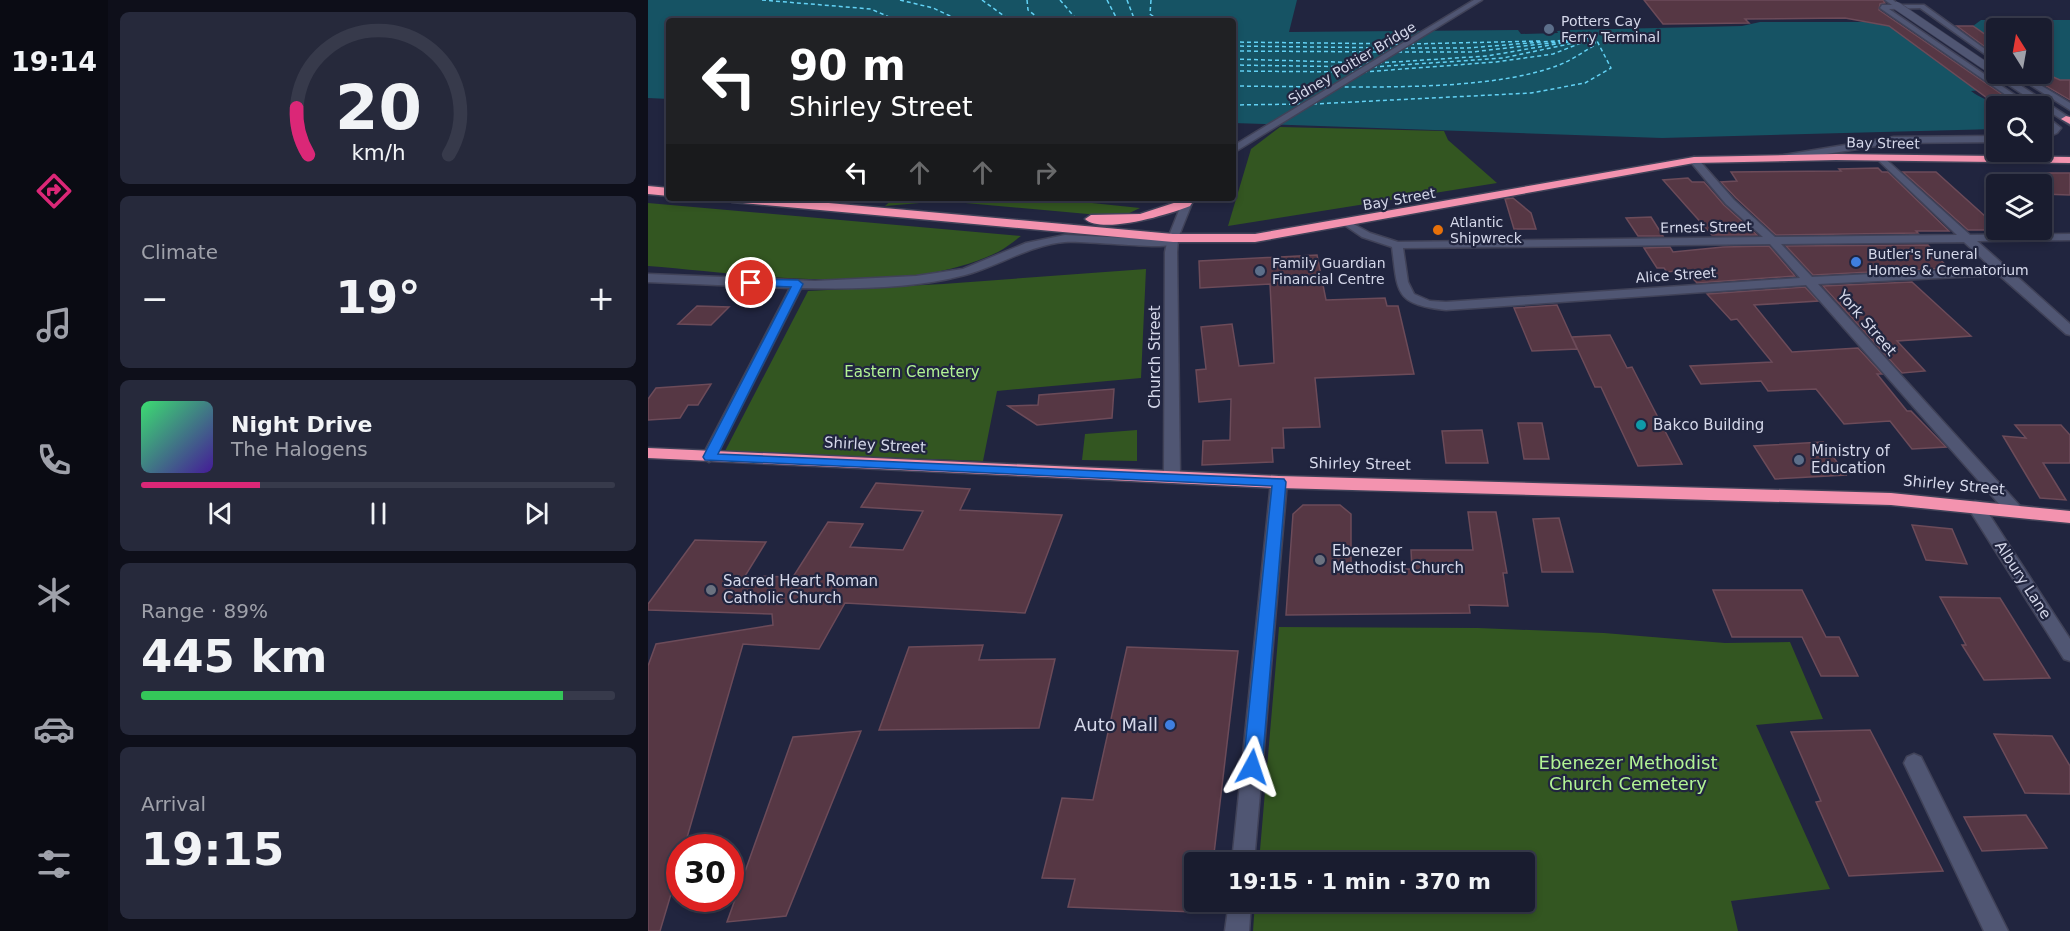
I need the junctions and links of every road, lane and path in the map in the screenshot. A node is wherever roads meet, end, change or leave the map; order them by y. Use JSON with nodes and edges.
{"nodes":[{"id":1,"x":1479,"y":0,"type":"edge"},
{"id":2,"x":1888,"y":0,"type":"edge"},
{"id":3,"x":1986,"y":53,"type":"edge"},
{"id":4,"x":1986,"y":66,"type":"edge"},
{"id":5,"x":1986,"y":78,"type":"edge"},
{"id":6,"x":1995,"y":84,"type":"edge"},
{"id":7,"x":2014,"y":84,"type":"edge"},
{"id":8,"x":2033,"y":84,"type":"edge"},
{"id":9,"x":2012,"y":96,"type":"edge"},
{"id":10,"x":2070,"y":107,"type":"edge"},
{"id":11,"x":2066,"y":119,"type":"edge"},
{"id":12,"x":1986,"y":139,"type":"edge"},
{"id":13,"x":1881,"y":142,"type":"junction"},
{"id":14,"x":1986,"y":146,"type":"edge"},
{"id":15,"x":1236,"y":148,"type":"edge"},
{"id":16,"x":1784,"y":158,"type":"junction"},
{"id":17,"x":1881,"y":158,"type":"junction"},
{"id":18,"x":1694,"y":160,"type":"junction"},
{"id":19,"x":2070,"y":160,"type":"edge"},
{"id":20,"x":648,"y":190,"type":"edge"},
{"id":21,"x":666,"y":192,"type":"edge"},
{"id":22,"x":763,"y":201,"type":"edge"},
{"id":23,"x":1185,"y":201,"type":"edge"},
{"id":24,"x":1187,"y":201,"type":"edge"},
{"id":25,"x":895,"y":214,"type":"junction"},
{"id":26,"x":1348,"y":224,"type":"junction"},
{"id":27,"x":2070,"y":237,"type":"edge"},
{"id":28,"x":1966,"y":238,"type":"junction"},
{"id":29,"x":1172,"y":240,"type":"junction"},
{"id":30,"x":1773,"y":241,"type":"junction"},
{"id":31,"x":1397,"y":245,"type":"junction"},
{"id":32,"x":2002,"y":272,"type":"junction"},
{"id":33,"x":648,"y":278,"type":"edge"},
{"id":34,"x":1808,"y":281,"type":"junction"},
{"id":35,"x":798,"y":284,"type":"junction"},
{"id":36,"x":2070,"y":331,"type":"edge"},
{"id":37,"x":648,"y":453,"type":"edge"},
{"id":38,"x":710,"y":457,"type":"junction"},
{"id":39,"x":1172,"y":476,"type":"junction"},
{"id":40,"x":1279,"y":482,"type":"junction"},
{"id":41,"x":1975,"y":506,"type":"junction"},
{"id":42,"x":2014,"y":510,"type":"junction"},
{"id":43,"x":2070,"y":517,"type":"edge"},
{"id":44,"x":2070,"y":654,"type":"edge"},
{"id":45,"x":1914,"y":763,"type":"dead end"},
{"id":46,"x":1245,"y":852,"type":"edge"},
{"id":47,"x":1239,"y":912,"type":"edge"},
{"id":48,"x":1237,"y":931,"type":"edge"},
{"id":49,"x":1996,"y":931,"type":"edge"}],
"edges":[{"from":1,"to":15,"type":"street","name":"Sidney Poitier Bridge"},
{"from":2,"to":4,"type":"street","bridge":true},
{"from":3,"to":5,"type":"street"},
{"from":6,"to":9,"type":"street"},
{"from":7,"to":11,"type":"street"},
{"from":8,"to":10,"type":"street"},
{"from":12,"to":13,"type":"street"},
{"from":13,"to":14,"type":"street"},
{"from":13,"to":16,"type":"street"},
{"from":16,"to":17,"type":"highway","name":"Bay Street"},
{"from":16,"to":18,"type":"highway","name":"Bay Street"},
{"from":17,"to":19,"type":"highway","name":"Bay Street"},
{"from":17,"to":28,"type":"street"},
{"from":18,"to":26,"type":"highway","name":"Bay Street"},
{"from":18,"to":30,"type":"street","name":"York Street"},
{"from":20,"to":21,"type":"highway"},
{"from":22,"to":25,"type":"highway","name":"Bay Street"},
{"from":23,"to":25,"type":"highway"},
{"from":24,"to":29,"type":"street","name":"Church Street"},
{"from":25,"to":29,"type":"highway","name":"Bay Street"},
{"from":26,"to":29,"type":"highway","name":"Bay Street"},
{"from":26,"to":31,"type":"street","name":"Ernest Street"},
{"from":27,"to":28,"type":"street","name":"Ernest Street"},
{"from":28,"to":30,"type":"street","name":"Ernest Street"},
{"from":28,"to":32,"type":"street"},
{"from":29,"to":35,"type":"street"},
{"from":29,"to":39,"type":"street","name":"Church Street"},
{"from":30,"to":31,"type":"street","name":"Ernest Street"},
{"from":30,"to":34,"type":"street","name":"York Street"},
{"from":31,"to":34,"type":"street","name":"Alice Street"},
{"from":32,"to":34,"type":"street","name":"Alice Street"},
{"from":32,"to":36,"type":"street"},
{"from":33,"to":35,"type":"street"},
{"from":34,"to":42,"type":"street","name":"York Street"},
{"from":35,"to":38,"type":"street"},
{"from":37,"to":38,"type":"highway","name":"Shirley Street"},
{"from":38,"to":39,"type":"highway","name":"Shirley Street"},
{"from":39,"to":40,"type":"highway","name":"Shirley Street"},
{"from":40,"to":41,"type":"highway","name":"Shirley Street"},
{"from":40,"to":46,"type":"street"},
{"from":41,"to":42,"type":"highway","name":"Shirley Street"},
{"from":41,"to":44,"type":"street","name":"Albury Lane"},
{"from":42,"to":43,"type":"highway","name":"Shirley Street"},
{"from":45,"to":49,"type":"street"},
{"from":47,"to":48,"type":"street"}]}
